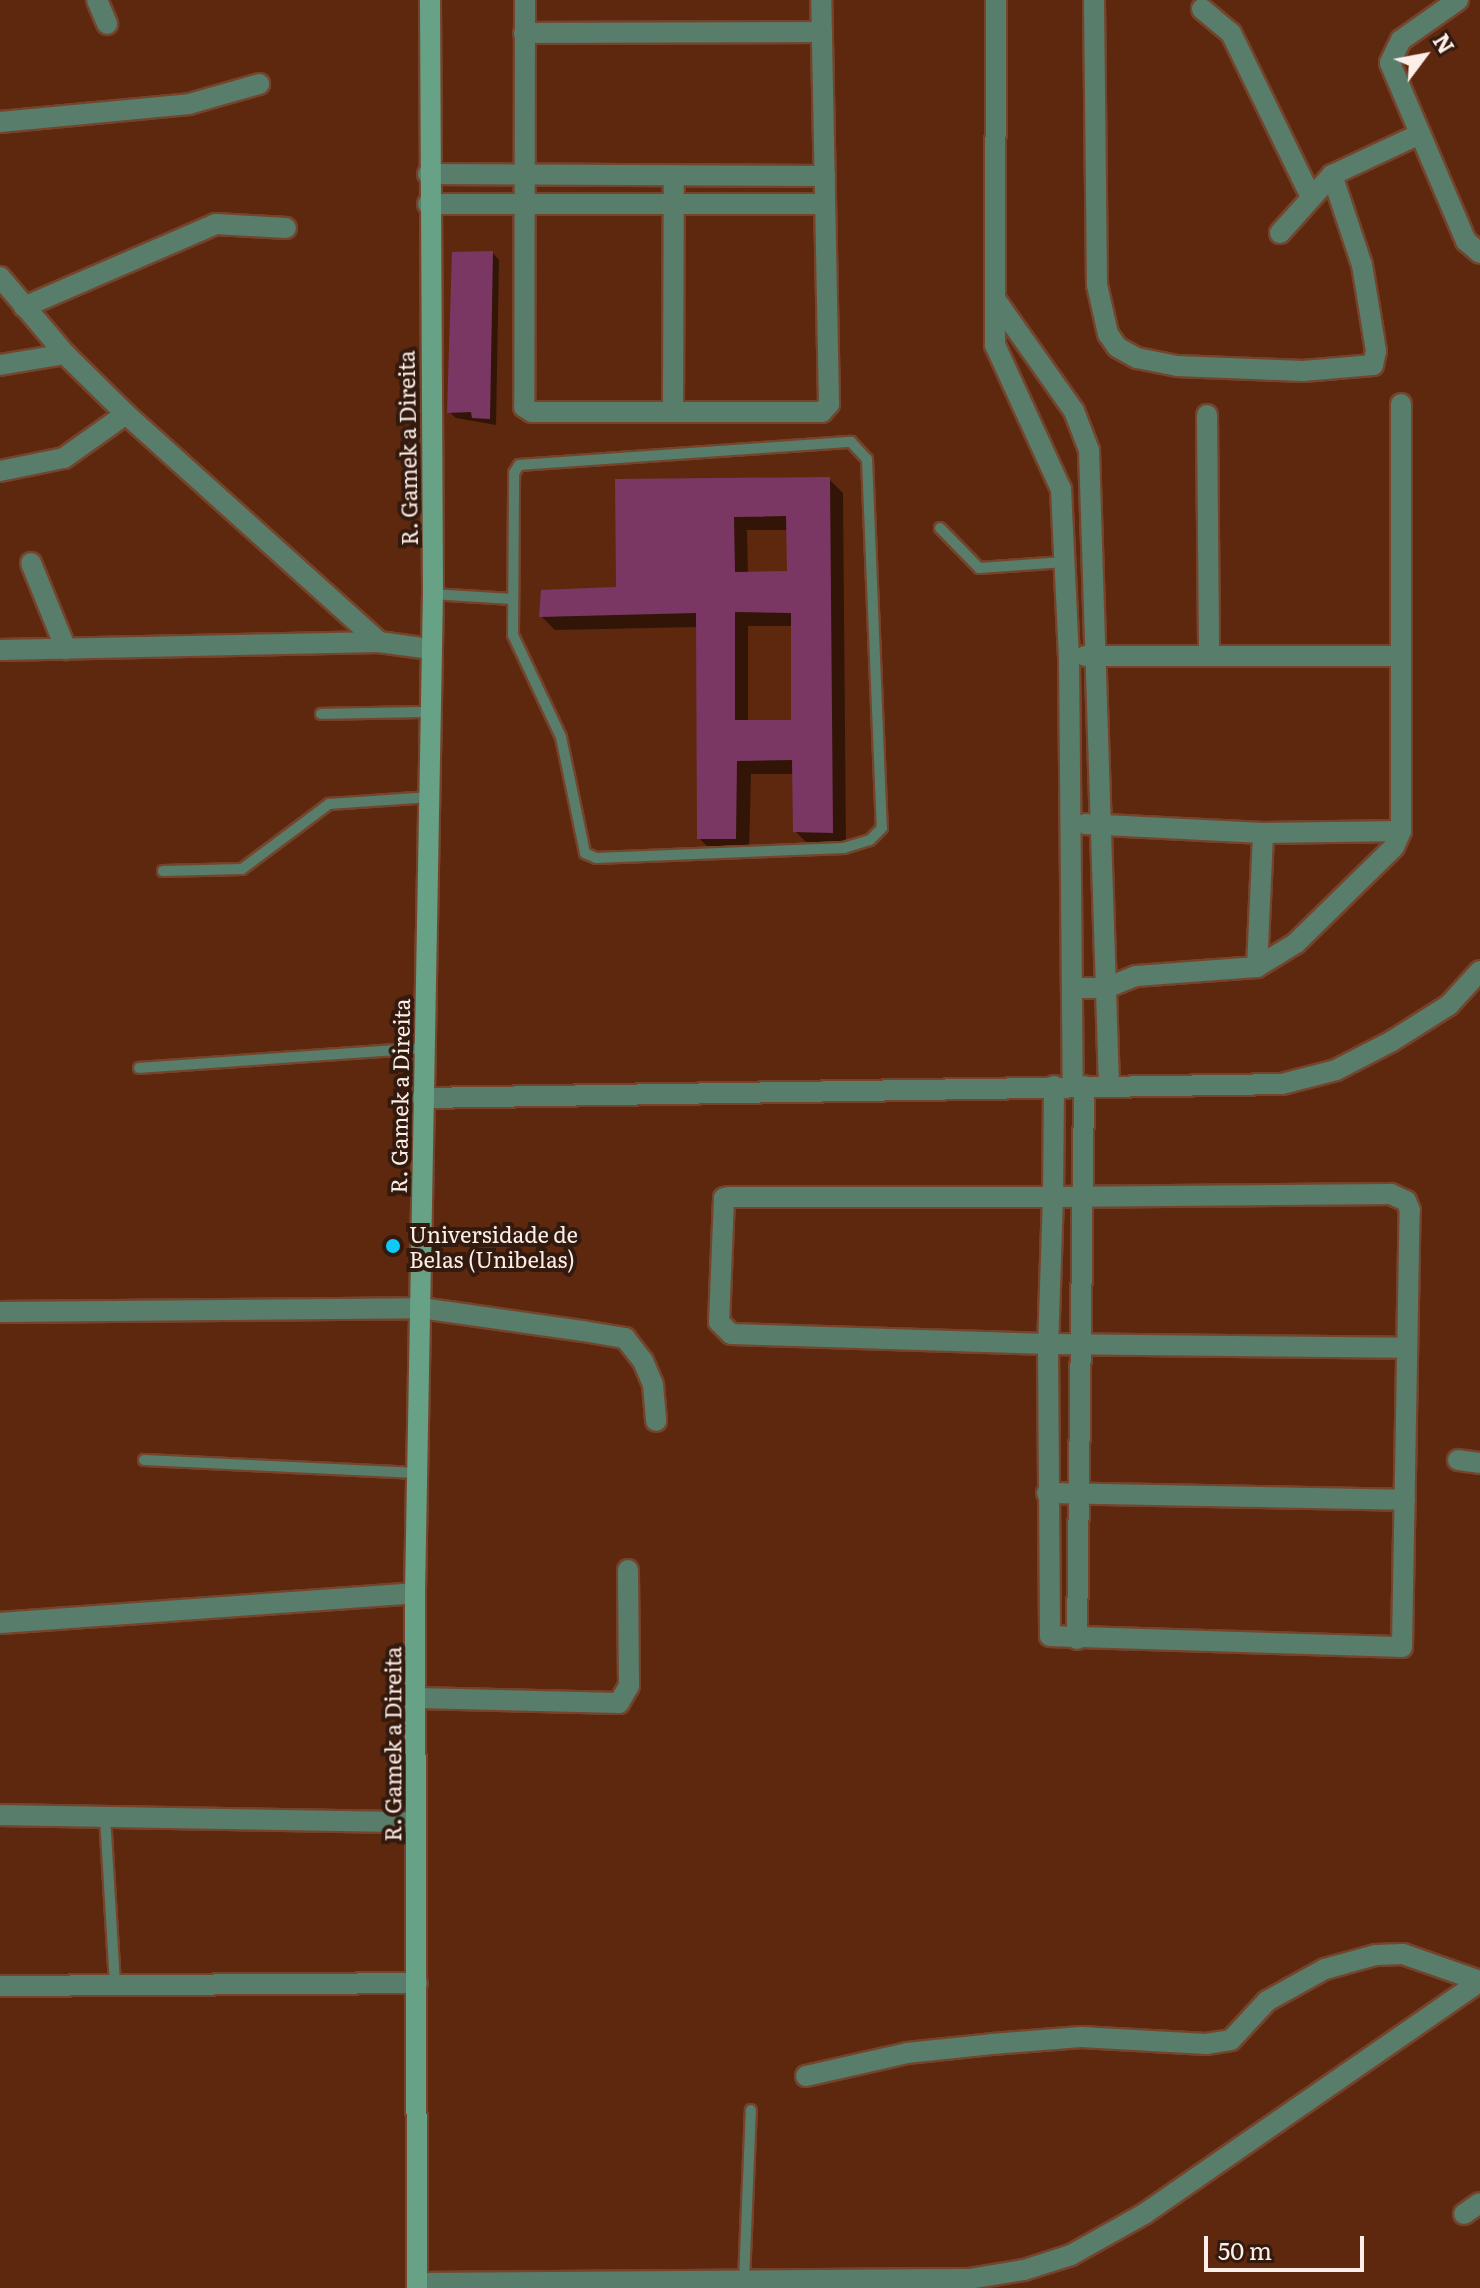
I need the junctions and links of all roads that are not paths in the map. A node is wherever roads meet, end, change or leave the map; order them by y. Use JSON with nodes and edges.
{"nodes":[{"id":1,"x":97,"y":0,"type":"edge"},
{"id":2,"x":430,"y":0,"type":"edge"},
{"id":3,"x":525,"y":0,"type":"edge"},
{"id":4,"x":821,"y":0,"type":"edge"},
{"id":5,"x":996,"y":0,"type":"edge"},
{"id":6,"x":1094,"y":0,"type":"edge"},
{"id":7,"x":1421,"y":0,"type":"edge"},
{"id":8,"x":1458,"y":0,"type":"edge"},
{"id":9,"x":1202,"y":9,"type":"dead end"},
{"id":10,"x":1428,"y":21,"type":"junction"},
{"id":11,"x":107,"y":24,"type":"dead end"},
{"id":12,"x":822,"y":32,"type":"junction"},
{"id":13,"x":524,"y":33,"type":"junction"},
{"id":14,"x":259,"y":84,"type":"dead end"},
{"id":15,"x":0,"y":122,"type":"edge"},
{"id":16,"x":1420,"y":134,"type":"junction"},
{"id":17,"x":428,"y":174,"type":"junction"},
{"id":18,"x":525,"y":175,"type":"junction"},
{"id":19,"x":1332,"y":175,"type":"junction"},
{"id":20,"x":674,"y":176,"type":"junction"},
{"id":21,"x":825,"y":176,"type":"junction"},
{"id":22,"x":1310,"y":195,"type":"junction"},
{"id":23,"x":428,"y":204,"type":"junction"},
{"id":24,"x":825,"y":204,"type":"junction"},
{"id":25,"x":674,"y":205,"type":"junction"},
{"id":26,"x":524,"y":207,"type":"junction"},
{"id":27,"x":286,"y":228,"type":"dead end"},
{"id":28,"x":1280,"y":233,"type":"dead end"},
{"id":29,"x":1480,"y":253,"type":"edge"},
{"id":30,"x":0,"y":277,"type":"edge"},
{"id":31,"x":995,"y":299,"type":"junction"},
{"id":32,"x":24,"y":307,"type":"junction"},
{"id":33,"x":65,"y":354,"type":"junction"},
{"id":34,"x":0,"y":365,"type":"edge"},
{"id":35,"x":1401,"y":404,"type":"dead end"},
{"id":36,"x":673,"y":411,"type":"junction"},
{"id":37,"x":126,"y":414,"type":"junction"},
{"id":38,"x":1207,"y":415,"type":"dead end"},
{"id":39,"x":0,"y":471,"type":"edge"},
{"id":40,"x":940,"y":528,"type":"dead end"},
{"id":41,"x":1064,"y":562,"type":"junction"},
{"id":42,"x":31,"y":563,"type":"dead end"},
{"id":43,"x":433,"y":594,"type":"junction"},
{"id":44,"x":511,"y":599,"type":"junction"},
{"id":45,"x":379,"y":642,"type":"junction"},
{"id":46,"x":66,"y":649,"type":"junction"},
{"id":47,"x":430,"y":649,"type":"junction"},
{"id":48,"x":0,"y":650,"type":"edge"},
{"id":49,"x":1209,"y":655,"type":"junction"},
{"id":50,"x":1069,"y":656,"type":"junction"},
{"id":51,"x":1095,"y":656,"type":"junction"},
{"id":52,"x":1398,"y":656,"type":"junction"},
{"id":53,"x":430,"y":712,"type":"junction"},
{"id":54,"x":321,"y":714,"type":"dead end"},
{"id":55,"x":430,"y":797,"type":"junction"},
{"id":56,"x":1098,"y":823,"type":"junction"},
{"id":57,"x":1069,"y":825,"type":"junction"},
{"id":58,"x":1401,"y":831,"type":"junction"},
{"id":59,"x":1263,"y":833,"type":"junction"},
{"id":60,"x":163,"y":871,"type":"dead end"},
{"id":61,"x":1072,"y":953,"type":"junction"},
{"id":62,"x":1105,"y":956,"type":"junction"},
{"id":63,"x":1257,"y":967,"type":"junction"},
{"id":64,"x":1480,"y":971,"type":"edge"},
{"id":65,"x":1136,"y":976,"type":"junction"},
{"id":66,"x":1072,"y":988,"type":"junction"},
{"id":67,"x":1106,"y":988,"type":"junction"},
{"id":68,"x":423,"y":1048,"type":"junction"},
{"id":69,"x":139,"y":1068,"type":"dead end"},
{"id":70,"x":1109,"y":1085,"type":"junction"},
{"id":71,"x":1071,"y":1086,"type":"junction"},
{"id":72,"x":422,"y":1098,"type":"junction"},
{"id":73,"x":1053,"y":1197,"type":"junction"},
{"id":74,"x":1084,"y":1197,"type":"junction"},
{"id":75,"x":421,"y":1308,"type":"junction"},
{"id":76,"x":0,"y":1312,"type":"edge"},
{"id":77,"x":1048,"y":1344,"type":"junction"},
{"id":78,"x":1082,"y":1344,"type":"junction"},
{"id":79,"x":1406,"y":1348,"type":"junction"},
{"id":80,"x":656,"y":1421,"type":"dead end"},
{"id":81,"x":144,"y":1460,"type":"dead end"},
{"id":82,"x":1458,"y":1460,"type":"dead end"},
{"id":83,"x":1480,"y":1463,"type":"edge"},
{"id":84,"x":418,"y":1473,"type":"junction"},
{"id":85,"x":1047,"y":1493,"type":"junction"},
{"id":86,"x":1079,"y":1494,"type":"junction"},
{"id":87,"x":1405,"y":1500,"type":"junction"},
{"id":88,"x":628,"y":1570,"type":"dead end"},
{"id":89,"x":415,"y":1593,"type":"junction"},
{"id":90,"x":0,"y":1623,"type":"edge"},
{"id":91,"x":1077,"y":1639,"type":"junction"},
{"id":92,"x":417,"y":1698,"type":"junction"},
{"id":93,"x":0,"y":1815,"type":"edge"},
{"id":94,"x":105,"y":1816,"type":"junction"},
{"id":95,"x":415,"y":1822,"type":"junction"},
{"id":96,"x":1480,"y":1981,"type":"edge"},
{"id":97,"x":417,"y":1983,"type":"junction"},
{"id":98,"x":0,"y":1986,"type":"edge"},
{"id":99,"x":115,"y":1988,"type":"junction"},
{"id":100,"x":806,"y":2076,"type":"dead end"},
{"id":101,"x":751,"y":2110,"type":"dead end"},
{"id":102,"x":744,"y":2281,"type":"junction"},
{"id":103,"x":417,"y":2286,"type":"edge"}],
"edges":[{"from":1,"to":11,"type":"street"},
{"from":2,"to":17,"type":"main road","name":"R. Gamek a Direita"},
{"from":3,"to":13,"type":"street"},
{"from":4,"to":12,"type":"street"},
{"from":5,"to":31,"type":"street"},
{"from":6,"to":19,"type":"street"},
{"from":7,"to":10,"type":"street"},
{"from":8,"to":10,"type":"street"},
{"from":9,"to":22,"type":"street"},
{"from":10,"to":16,"type":"street"},
{"from":12,"to":13,"type":"street"},
{"from":12,"to":21,"type":"street"},
{"from":13,"to":18,"type":"street"},
{"from":14,"to":15,"type":"street"},
{"from":16,"to":19,"type":"street"},
{"from":16,"to":29,"type":"street"},
{"from":17,"to":18,"type":"street"},
{"from":17,"to":23,"type":"main road","name":"R. Gamek a Direita"},
{"from":18,"to":20,"type":"street"},
{"from":18,"to":26,"type":"street"},
{"from":19,"to":22,"type":"street"},
{"from":20,"to":21,"type":"street"},
{"from":20,"to":25,"type":"street"},
{"from":21,"to":24,"type":"street"},
{"from":22,"to":28,"type":"street"},
{"from":23,"to":26,"type":"street"},
{"from":23,"to":43,"type":"main road","name":"R. Gamek a Direita"},
{"from":24,"to":25,"type":"street"},
{"from":24,"to":36,"type":"street"},
{"from":25,"to":26,"type":"street"},
{"from":25,"to":36,"type":"street"},
{"from":26,"to":36,"type":"street"},
{"from":27,"to":32,"type":"street"},
{"from":30,"to":32,"type":"street"},
{"from":31,"to":41,"type":"street"},
{"from":31,"to":51,"type":"street"},
{"from":32,"to":33,"type":"street"},
{"from":33,"to":34,"type":"street"},
{"from":33,"to":37,"type":"street"},
{"from":35,"to":52,"type":"street"},
{"from":37,"to":39,"type":"street"},
{"from":37,"to":45,"type":"street"},
{"from":38,"to":49,"type":"street"},
{"from":40,"to":41,"type":"lane"},
{"from":41,"to":50,"type":"street"},
{"from":42,"to":46,"type":"street"},
{"from":43,"to":44,"type":"lane"},
{"from":43,"to":47,"type":"main road","name":"R. Gamek a Direita"},
{"from":44,"to":44,"type":"lane"},
{"from":45,"to":46,"type":"street"},
{"from":45,"to":47,"type":"street"},
{"from":46,"to":48,"type":"street"},
{"from":47,"to":53,"type":"main road","name":"R. Gamek a Direita"},
{"from":49,"to":51,"type":"street"},
{"from":49,"to":52,"type":"street"},
{"from":50,"to":51,"type":"street"},
{"from":50,"to":57,"type":"street"},
{"from":51,"to":56,"type":"street"},
{"from":52,"to":58,"type":"street"},
{"from":53,"to":54,"type":"lane"},
{"from":53,"to":55,"type":"main road","name":"R. Gamek a Direita"},
{"from":55,"to":60,"type":"lane"},
{"from":55,"to":68,"type":"main road","name":"R. Gamek a Direita"},
{"from":56,"to":57,"type":"street"},
{"from":56,"to":59,"type":"street"},
{"from":56,"to":62,"type":"street"},
{"from":57,"to":61,"type":"street"},
{"from":58,"to":59,"type":"street"},
{"from":58,"to":63,"type":"street"},
{"from":59,"to":63,"type":"street"},
{"from":61,"to":62,"type":"street"},
{"from":61,"to":66,"type":"street"},
{"from":62,"to":65,"type":"street"},
{"from":62,"to":67,"type":"street"},
{"from":63,"to":65,"type":"street"},
{"from":64,"to":70,"type":"street"},
{"from":65,"to":67,"type":"street"},
{"from":66,"to":67,"type":"street"},
{"from":66,"to":71,"type":"street"},
{"from":67,"to":70,"type":"street"},
{"from":68,"to":69,"type":"lane"},
{"from":68,"to":72,"type":"main road","name":"R. Gamek a Direita"},
{"from":70,"to":71,"type":"street"},
{"from":71,"to":72,"type":"street"},
{"from":71,"to":73,"type":"street"},
{"from":71,"to":74,"type":"street"},
{"from":72,"to":75,"type":"main road","name":"R. Gamek a Direita"},
{"from":73,"to":74,"type":"street"},
{"from":73,"to":77,"type":"street"},
{"from":73,"to":77,"type":"street"},
{"from":74,"to":78,"type":"street"},
{"from":74,"to":79,"type":"street"},
{"from":75,"to":76,"type":"street"},
{"from":75,"to":80,"type":"street"},
{"from":75,"to":84,"type":"main road","name":"R. Gamek a Direita"},
{"from":77,"to":78,"type":"street"},
{"from":77,"to":85,"type":"street"},
{"from":78,"to":79,"type":"street"},
{"from":78,"to":86,"type":"street"},
{"from":79,"to":87,"type":"street"},
{"from":81,"to":84,"type":"lane"},
{"from":82,"to":83,"type":"street"},
{"from":84,"to":89,"type":"main road","name":"R. Gamek a Direita"},
{"from":85,"to":86,"type":"street"},
{"from":85,"to":91,"type":"street"},
{"from":86,"to":87,"type":"street"},
{"from":86,"to":91,"type":"street"},
{"from":87,"to":91,"type":"street"},
{"from":88,"to":92,"type":"street"},
{"from":89,"to":90,"type":"street"},
{"from":89,"to":92,"type":"main road","name":"R. Gamek a Direita"},
{"from":92,"to":95,"type":"main road","name":"R. Gamek a Direita"},
{"from":93,"to":94,"type":"street"},
{"from":94,"to":95,"type":"street"},
{"from":94,"to":99,"type":"lane"},
{"from":95,"to":97,"type":"main road","name":"R. Gamek a Direita"},
{"from":96,"to":100,"type":"street"},
{"from":96,"to":102,"type":"street"},
{"from":97,"to":99,"type":"street"},
{"from":97,"to":103,"type":"main road","name":"R. Gamek a Direita"},
{"from":98,"to":99,"type":"street"},
{"from":101,"to":102,"type":"lane"},
{"from":102,"to":103,"type":"street"}]}
